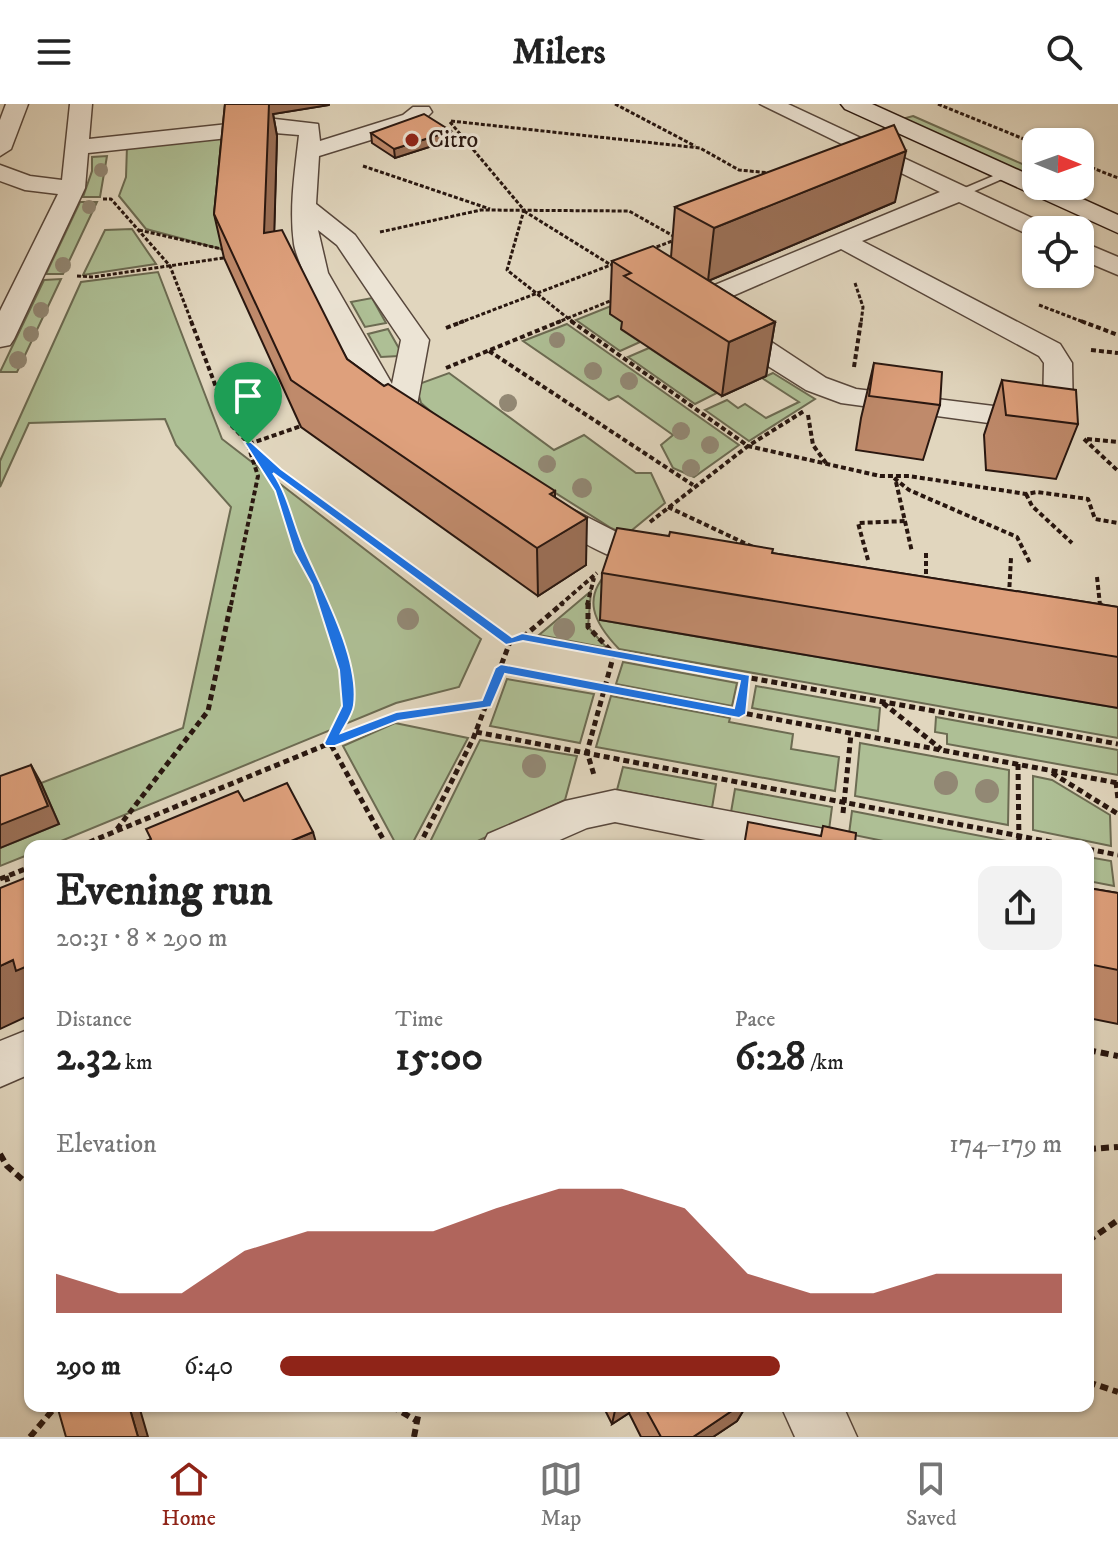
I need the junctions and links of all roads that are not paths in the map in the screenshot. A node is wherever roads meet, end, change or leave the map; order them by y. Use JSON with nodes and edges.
{"nodes":[{"id":1,"x":17,"y":104,"type":"edge"},
{"id":2,"x":81,"y":104,"type":"edge"},
{"id":3,"x":398,"y":104,"type":"edge"},
{"id":4,"x":771,"y":104,"type":"edge"},
{"id":5,"x":853,"y":104,"type":"edge"},
{"id":6,"x":907,"y":104,"type":"edge"},
{"id":7,"x":957,"y":125,"type":"dead end"},
{"id":8,"x":309,"y":140,"type":"junction"},
{"id":9,"x":78,"y":147,"type":"junction"},
{"id":10,"x":0,"y":149,"type":"edge"},
{"id":11,"x":0,"y":172,"type":"edge"},
{"id":12,"x":1005,"y":174,"type":"junction"},
{"id":13,"x":73,"y":188,"type":"junction"},
{"id":14,"x":959,"y":193,"type":"junction"},
{"id":15,"x":304,"y":206,"type":"junction"},
{"id":16,"x":1022,"y":223,"type":"edge"},
{"id":17,"x":1118,"y":225,"type":"edge"},
{"id":18,"x":842,"y":240,"type":"junction"},
{"id":19,"x":1094,"y":256,"type":"edge"},
{"id":20,"x":1118,"y":267,"type":"edge"},
{"id":21,"x":0,"y":339,"type":"edge"},
{"id":22,"x":404,"y":396,"type":"junction"},
{"id":23,"x":434,"y":432,"type":"edge"},
{"id":24,"x":519,"y":489,"type":"edge"},
{"id":25,"x":697,"y":562,"type":"edge"},
{"id":26,"x":833,"y":831,"type":"edge"},
{"id":27,"x":518,"y":840,"type":"edge"},
{"id":28,"x":24,"y":1054,"type":"edge"},
{"id":29,"x":0,"y":1064,"type":"edge"},
{"id":30,"x":813,"y":1412,"type":"edge"},
{"id":31,"x":828,"y":1437,"type":"edge"}],
"edges":[{"from":1,"to":10,"type":"street"},
{"from":2,"to":9,"type":"street"},
{"from":3,"to":8,"type":"street"},
{"from":3,"to":8,"type":"street"},
{"from":4,"to":14,"type":"street"},
{"from":5,"to":12,"type":"main road"},
{"from":6,"to":7,"type":"main road"},
{"from":8,"to":9,"type":"street"},
{"from":8,"to":15,"type":"street"},
{"from":9,"to":13,"type":"street"},
{"from":11,"to":13,"type":"street"},
{"from":12,"to":14,"type":"lane"},
{"from":12,"to":17,"type":"main road"},
{"from":13,"to":21,"type":"street"},
{"from":14,"to":16,"type":"street"},
{"from":14,"to":18,"type":"street"},
{"from":15,"to":22,"type":"street"},
{"from":15,"to":22,"type":"street"},
{"from":18,"to":18,"type":"street"},
{"from":19,"to":20,"type":"street"},
{"from":22,"to":23,"type":"street"},
{"from":24,"to":25,"type":"street"},
{"from":26,"to":27,"type":"street"},
{"from":28,"to":29,"type":"street"},
{"from":30,"to":31,"type":"street"}]}
